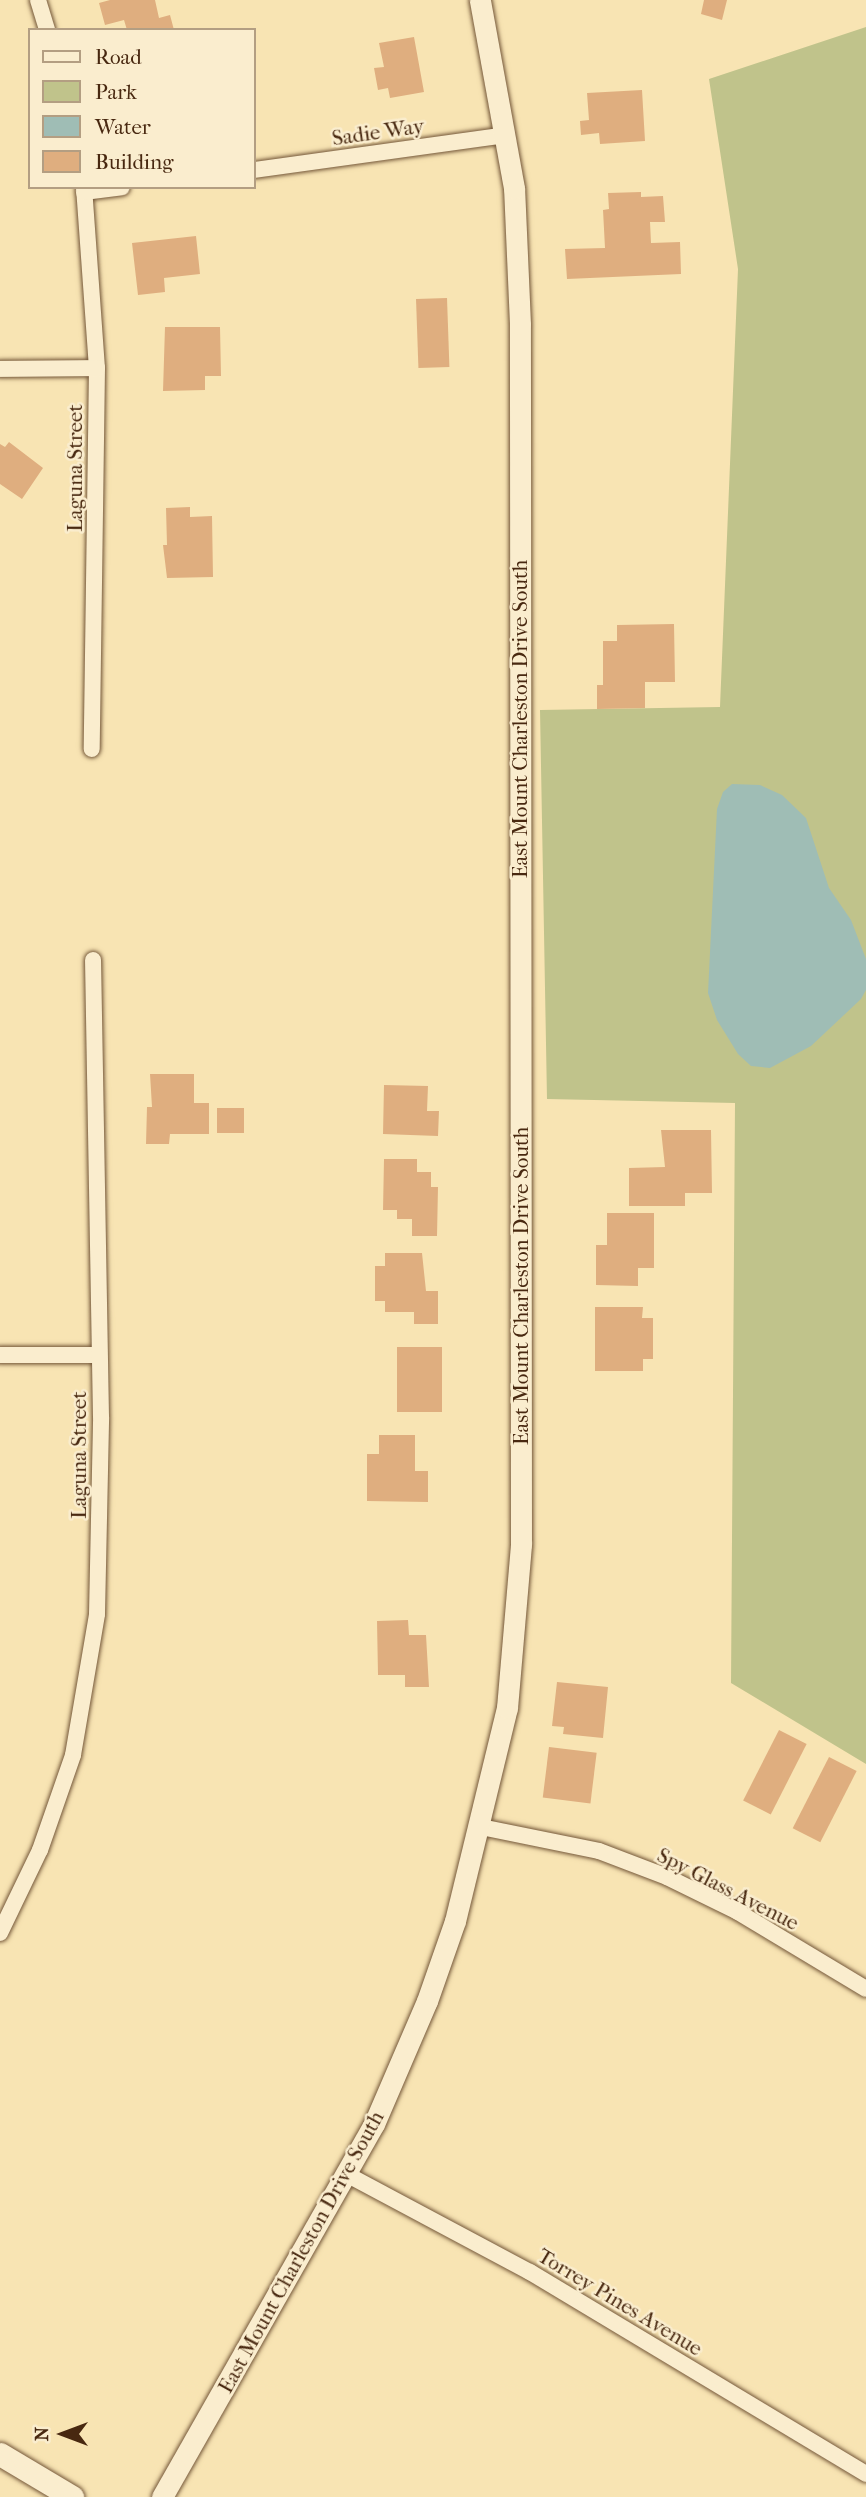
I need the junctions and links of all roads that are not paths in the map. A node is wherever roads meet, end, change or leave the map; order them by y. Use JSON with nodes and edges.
{"nodes":[{"id":1,"x":38,"y":0,"type":"edge"},
{"id":2,"x":480,"y":0,"type":"edge"},
{"id":3,"x":46,"y":28,"type":"edge"},
{"id":4,"x":507,"y":135,"type":"junction"},
{"id":5,"x":256,"y":170,"type":"edge"},
{"id":6,"x":84,"y":190,"type":"edge"},
{"id":7,"x":97,"y":368,"type":"junction"},
{"id":8,"x":0,"y":369,"type":"edge"},
{"id":9,"x":92,"y":749,"type":"dead end"},
{"id":10,"x":93,"y":960,"type":"dead end"},
{"id":11,"x":0,"y":1355,"type":"edge"},
{"id":12,"x":99,"y":1355,"type":"junction"},
{"id":13,"x":481,"y":1827,"type":"junction"},
{"id":14,"x":0,"y":1933,"type":"edge"},
{"id":15,"x":866,"y":1989,"type":"edge"},
{"id":16,"x":348,"y":2175,"type":"junction"},
{"id":17,"x":0,"y":2454,"type":"edge"},
{"id":18,"x":866,"y":2474,"type":"edge"},
{"id":19,"x":72,"y":2497,"type":"edge"},
{"id":20,"x":162,"y":2497,"type":"edge"}],
"edges":[{"from":1,"to":3,"type":"street"},
{"from":2,"to":4,"type":"street","name":"East Mount Charleston Drive South"},
{"from":4,"to":5,"type":"street","name":"Sadie Way"},
{"from":4,"to":13,"type":"street","name":"East Mount Charleston Drive South"},
{"from":6,"to":7,"type":"street","name":"Laguna Street"},
{"from":7,"to":8,"type":"street"},
{"from":7,"to":9,"type":"street","name":"Laguna Street"},
{"from":10,"to":12,"type":"street","name":"Laguna Street"},
{"from":11,"to":12,"type":"street"},
{"from":12,"to":14,"type":"street","name":"Laguna Street"},
{"from":13,"to":15,"type":"street","name":"Spy Glass Avenue"},
{"from":13,"to":16,"type":"street","name":"East Mount Charleston Drive South"},
{"from":16,"to":18,"type":"street","name":"Torrey Pines Avenue"},
{"from":16,"to":20,"type":"street","name":"East Mount Charleston Drive South"},
{"from":17,"to":19,"type":"main road"}]}
